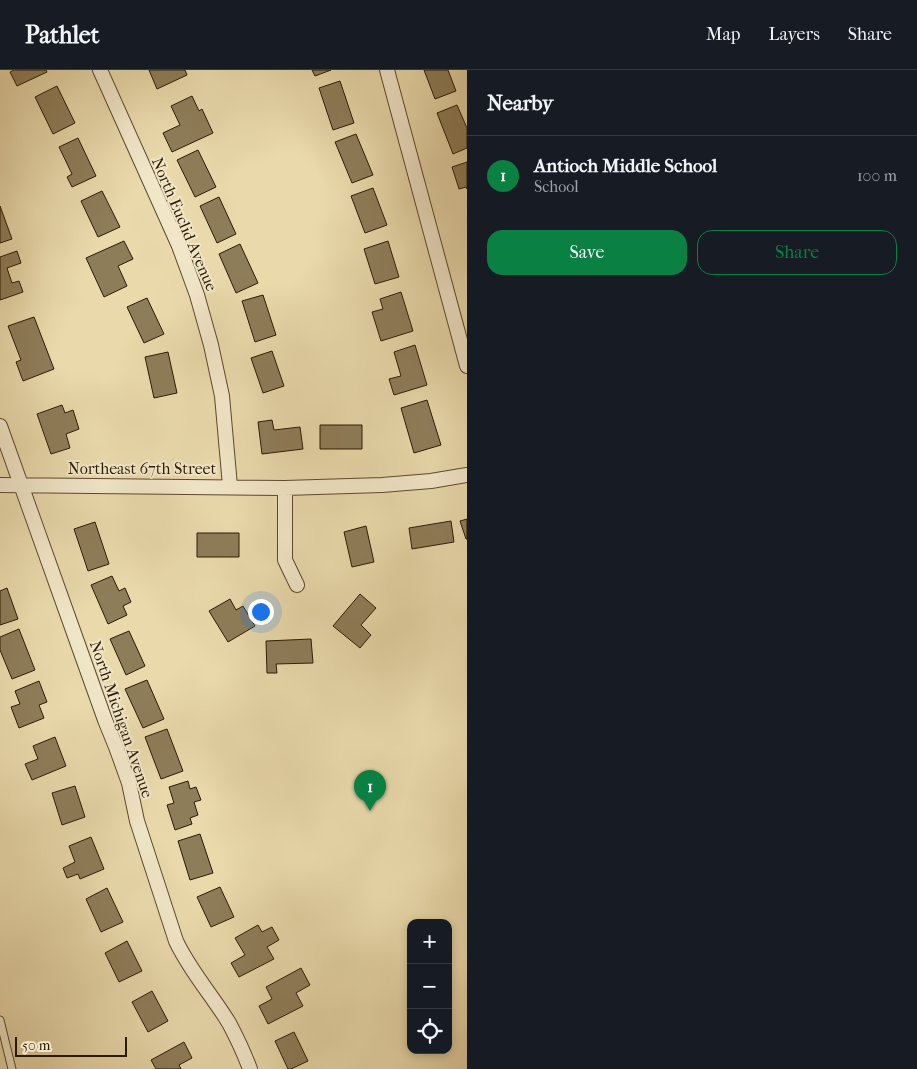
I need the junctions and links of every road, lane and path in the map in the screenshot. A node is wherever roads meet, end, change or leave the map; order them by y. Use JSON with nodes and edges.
{"nodes":[{"id":1,"x":100,"y":70,"type":"edge"},
{"id":2,"x":387,"y":70,"type":"edge"},
{"id":3,"x":467,"y":366,"type":"edge"},
{"id":4,"x":0,"y":426,"type":"edge"},
{"id":5,"x":467,"y":475,"type":"edge"},
{"id":6,"x":0,"y":484,"type":"edge"},
{"id":7,"x":20,"y":485,"type":"junction"},
{"id":8,"x":230,"y":486,"type":"junction"},
{"id":9,"x":284,"y":488,"type":"junction"},
{"id":10,"x":297,"y":585,"type":"dead end"},
{"id":11,"x":0,"y":1020,"type":"edge"},
{"id":12,"x":12,"y":1069,"type":"edge"},
{"id":13,"x":250,"y":1069,"type":"edge"}],
"edges":[{"from":1,"to":8,"type":"street","name":"North Euclid Avenue"},
{"from":2,"to":3,"type":"street"},
{"from":4,"to":7,"type":"street","name":"North Michigan Avenue"},
{"from":5,"to":9,"type":"street","name":"Northeast 67th Street"},
{"from":6,"to":7,"type":"street","name":"Northeast 67th Street"},
{"from":7,"to":8,"type":"street","name":"Northeast 67th Street"},
{"from":7,"to":13,"type":"street","name":"North Michigan Avenue"},
{"from":8,"to":9,"type":"street","name":"Northeast 67th Street"},
{"from":9,"to":10,"type":"street"},
{"from":11,"to":12,"type":"lane"}]}
